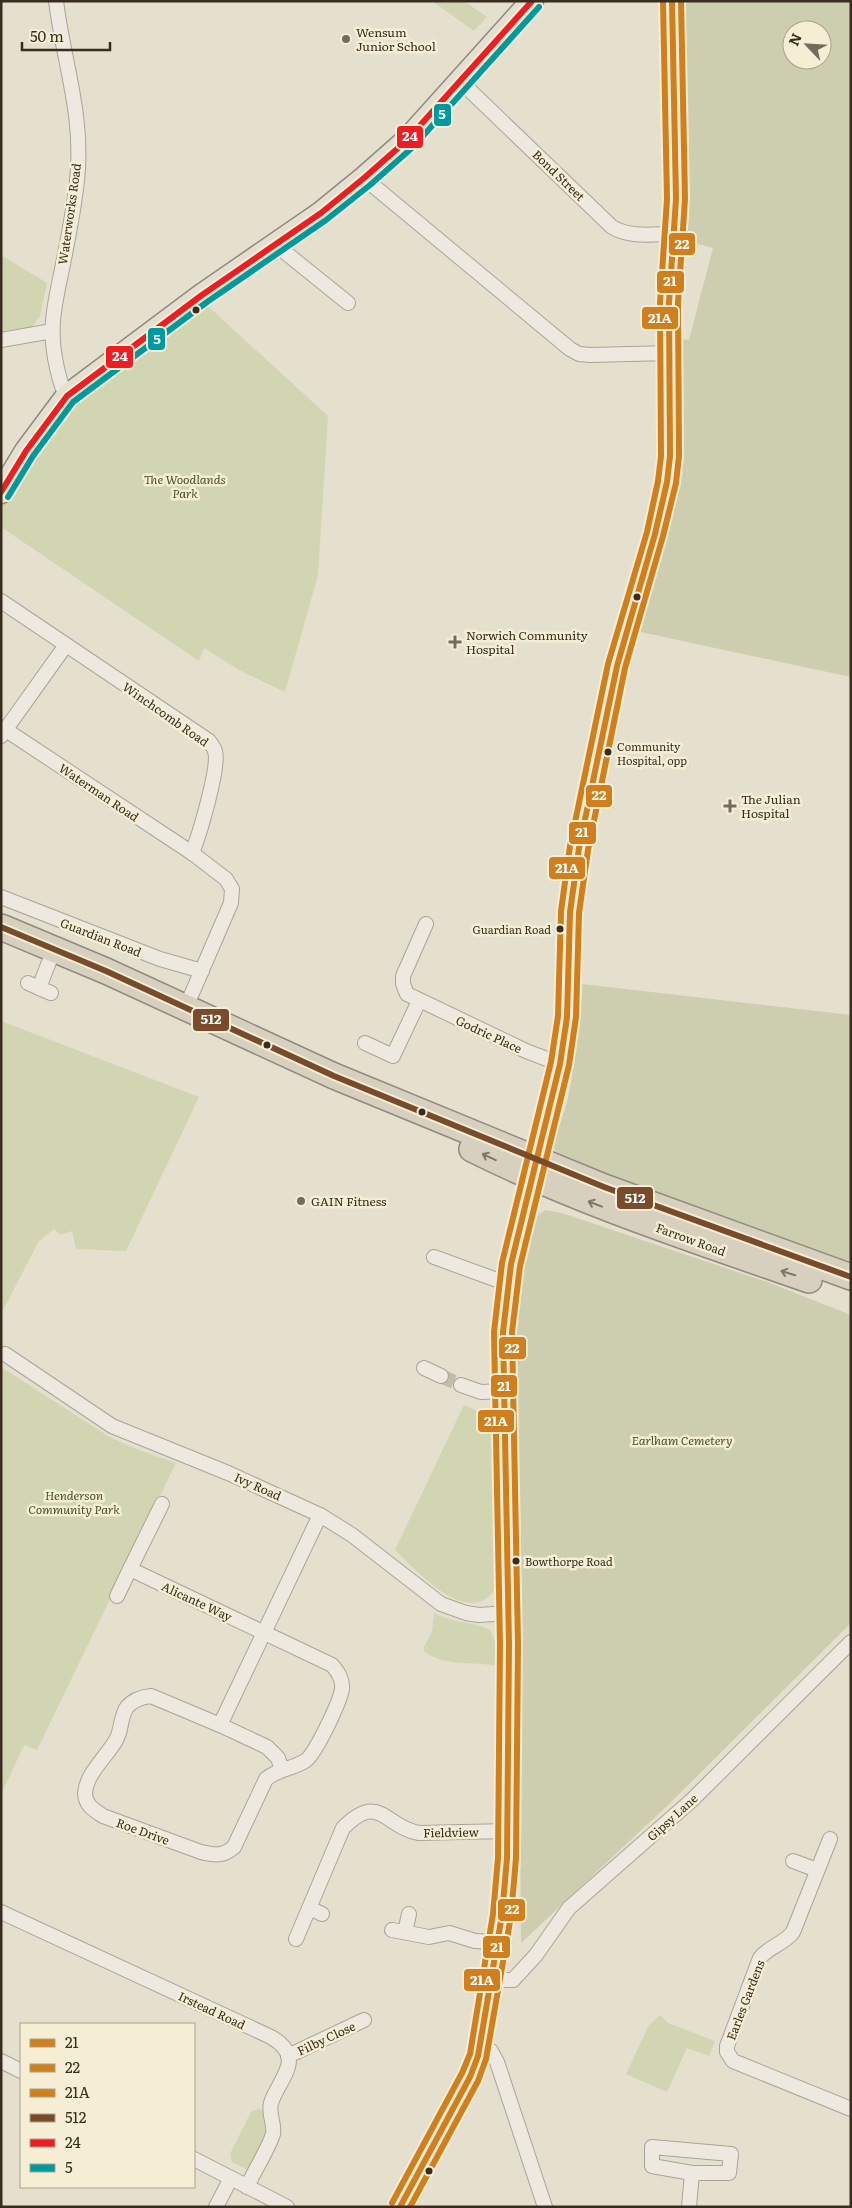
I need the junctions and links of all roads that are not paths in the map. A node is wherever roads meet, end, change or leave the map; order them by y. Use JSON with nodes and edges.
{"nodes":[{"id":1,"x":56,"y":1,"type":"edge"},
{"id":2,"x":532,"y":1,"type":"edge"},
{"id":3,"x":672,"y":1,"type":"edge"},
{"id":4,"x":460,"y":81,"type":"junction"},
{"id":5,"x":364,"y":178,"type":"junction"},
{"id":6,"x":674,"y":234,"type":"junction"},
{"id":7,"x":276,"y":245,"type":"junction"},
{"id":8,"x":348,"y":303,"type":"dead end"},
{"id":9,"x":52,"y":331,"type":"junction"},
{"id":10,"x":1,"y":340,"type":"edge"},
{"id":11,"x":669,"y":353,"type":"junction"},
{"id":12,"x":67,"y":396,"type":"junction"},
{"id":13,"x":1,"y":492,"type":"edge"},
{"id":14,"x":1,"y":601,"type":"edge"},
{"id":15,"x":66,"y":645,"type":"junction"},
{"id":16,"x":3,"y":733,"type":"edge"},
{"id":17,"x":192,"y":853,"type":"junction"},
{"id":18,"x":1,"y":897,"type":"edge"},
{"id":19,"x":426,"y":924,"type":"dead end"},
{"id":20,"x":1,"y":927,"type":"edge"},
{"id":21,"x":54,"y":948,"type":"junction"},
{"id":22,"x":202,"y":971,"type":"junction"},
{"id":23,"x":40,"y":988,"type":"dead end"},
{"id":24,"x":419,"y":1001,"type":"junction"},
{"id":25,"x":186,"y":1007,"type":"junction"},
{"id":26,"x":365,"y":1043,"type":"dead end"},
{"id":27,"x":560,"y":1064,"type":"junction"},
{"id":28,"x":535,"y":1169,"type":"junction"},
{"id":29,"x":434,"y":1256,"type":"dead end"},
{"id":30,"x":851,"y":1277,"type":"edge"},
{"id":31,"x":508,"y":1284,"type":"junction"},
{"id":32,"x":851,"y":1294,"type":"edge"},
{"id":33,"x":5,"y":1354,"type":"dead end"},
{"id":34,"x":424,"y":1368,"type":"dead end"},
{"id":35,"x":442,"y":1376,"type":"tunnel mouth"},
{"id":36,"x":461,"y":1386,"type":"tunnel mouth"},
{"id":37,"x":504,"y":1392,"type":"junction"},
{"id":38,"x":162,"y":1504,"type":"dead end"},
{"id":39,"x":320,"y":1515,"type":"junction"},
{"id":40,"x":130,"y":1570,"type":"junction"},
{"id":41,"x":117,"y":1596,"type":"dead end"},
{"id":42,"x":508,"y":1613,"type":"junction"},
{"id":43,"x":264,"y":1633,"type":"junction"},
{"id":44,"x":851,"y":1642,"type":"edge"},
{"id":45,"x":220,"y":1725,"type":"junction"},
{"id":46,"x":282,"y":1770,"type":"junction"},
{"id":47,"x":508,"y":1831,"type":"junction"},
{"id":48,"x":830,"y":1839,"type":"dead end"},
{"id":49,"x":793,"y":1861,"type":"dead end"},
{"id":50,"x":817,"y":1870,"type":"junction"},
{"id":51,"x":1,"y":1912,"type":"edge"},
{"id":52,"x":409,"y":1914,"type":"dead end"},
{"id":53,"x":296,"y":1939,"type":"dead end"},
{"id":54,"x":497,"y":1942,"type":"junction"},
{"id":55,"x":491,"y":1980,"type":"junction"},
{"id":56,"x":364,"y":2020,"type":"dead end"},
{"id":57,"x":481,"y":2044,"type":"junction"},
{"id":58,"x":288,"y":2056,"type":"junction"},
{"id":59,"x":1,"y":2061,"type":"edge"},
{"id":60,"x":475,"y":2065,"type":"junction"},
{"id":61,"x":20,"y":2070,"type":"edge"},
{"id":62,"x":500,"y":2074,"type":"junction"},
{"id":63,"x":851,"y":2109,"type":"edge"},
{"id":64,"x":195,"y":2160,"type":"edge"},
{"id":65,"x":692,"y":2173,"type":"junction"},
{"id":66,"x":231,"y":2178,"type":"junction"},
{"id":67,"x":247,"y":2186,"type":"junction"},
{"id":68,"x":216,"y":2207,"type":"edge"},
{"id":69,"x":287,"y":2207,"type":"edge"},
{"id":70,"x":400,"y":2207,"type":"edge"},
{"id":71,"x":545,"y":2207,"type":"edge"},
{"id":72,"x":689,"y":2207,"type":"edge"}],
"edges":[{"from":1,"to":9,"type":"street","name":"Waterworks Road"},
{"from":2,"to":4,"type":"main road"},
{"from":3,"to":6,"type":"street"},
{"from":4,"to":5,"type":"main road"},
{"from":4,"to":6,"type":"street","name":"Bond Street"},
{"from":5,"to":7,"type":"main road"},
{"from":5,"to":11,"type":"street"},
{"from":6,"to":11,"type":"street"},
{"from":7,"to":8,"type":"street"},
{"from":7,"to":12,"type":"main road"},
{"from":9,"to":10,"type":"street"},
{"from":9,"to":12,"type":"street","name":"Waterworks Road"},
{"from":11,"to":27,"type":"street"},
{"from":12,"to":13,"type":"main road"},
{"from":14,"to":15,"type":"street","name":"Winchcomb Road"},
{"from":15,"to":16,"type":"street"},
{"from":15,"to":17,"type":"street","name":"Winchcomb Road"},
{"from":16,"to":17,"type":"street","name":"Waterman Road"},
{"from":17,"to":22,"type":"street"},
{"from":18,"to":22,"type":"street","name":"Guardian Road"},
{"from":19,"to":24,"type":"street","name":"Godric Place"},
{"from":20,"to":21,"type":"highway"},
{"from":21,"to":23,"type":"street"},
{"from":21,"to":25,"type":"highway"},
{"from":22,"to":25,"type":"street"},
{"from":24,"to":26,"type":"street"},
{"from":24,"to":27,"type":"street","name":"Godric Place"},
{"from":25,"to":28,"type":"highway"},
{"from":27,"to":28,"type":"street"},
{"from":28,"to":30,"type":"highway","name":"Farrow Road"},
{"from":28,"to":31,"type":"street"},
{"from":32,"to":28,"type":"highway","name":"Farrow Road","one_way":true},
{"from":29,"to":31,"type":"street"},
{"from":31,"to":37,"type":"street"},
{"from":33,"to":39,"type":"street","name":"Ivy Road"},
{"from":34,"to":35,"type":"street"},
{"from":36,"to":37,"type":"street"},
{"from":37,"to":42,"type":"street"},
{"from":38,"to":40,"type":"street"},
{"from":39,"to":42,"type":"street","name":"Ivy Road"},
{"from":39,"to":43,"type":"street"},
{"from":40,"to":41,"type":"street"},
{"from":40,"to":43,"type":"street","name":"Alicante Way"},
{"from":42,"to":47,"type":"street"},
{"from":43,"to":45,"type":"street"},
{"from":43,"to":46,"type":"street","name":"Alicante Way"},
{"from":44,"to":55,"type":"street","name":"Gipsy Lane"},
{"from":45,"to":46,"type":"street","name":"Roe Drive"},
{"from":45,"to":46,"type":"street","name":"Roe Drive"},
{"from":47,"to":53,"type":"street","name":"Fieldview"},
{"from":47,"to":54,"type":"street"},
{"from":48,"to":50,"type":"street","name":"Earles Gardens"},
{"from":49,"to":50,"type":"street"},
{"from":50,"to":63,"type":"street","name":"Earles Gardens"},
{"from":51,"to":58,"type":"street","name":"Irstead Road"},
{"from":52,"to":54,"type":"street"},
{"from":54,"to":55,"type":"street"},
{"from":55,"to":57,"type":"street"},
{"from":56,"to":58,"type":"street","name":"Filby Close"},
{"from":57,"to":60,"type":"street"},
{"from":57,"to":62,"type":"street"},
{"from":58,"to":67,"type":"street"},
{"from":59,"to":61,"type":"street"},
{"from":60,"to":62,"type":"street"},
{"from":60,"to":70,"type":"street"},
{"from":62,"to":71,"type":"street"},
{"from":64,"to":66,"type":"street"},
{"from":65,"to":65,"type":"street"},
{"from":65,"to":72,"type":"street"},
{"from":66,"to":67,"type":"street"},
{"from":66,"to":68,"type":"street"},
{"from":67,"to":69,"type":"street"}]}
